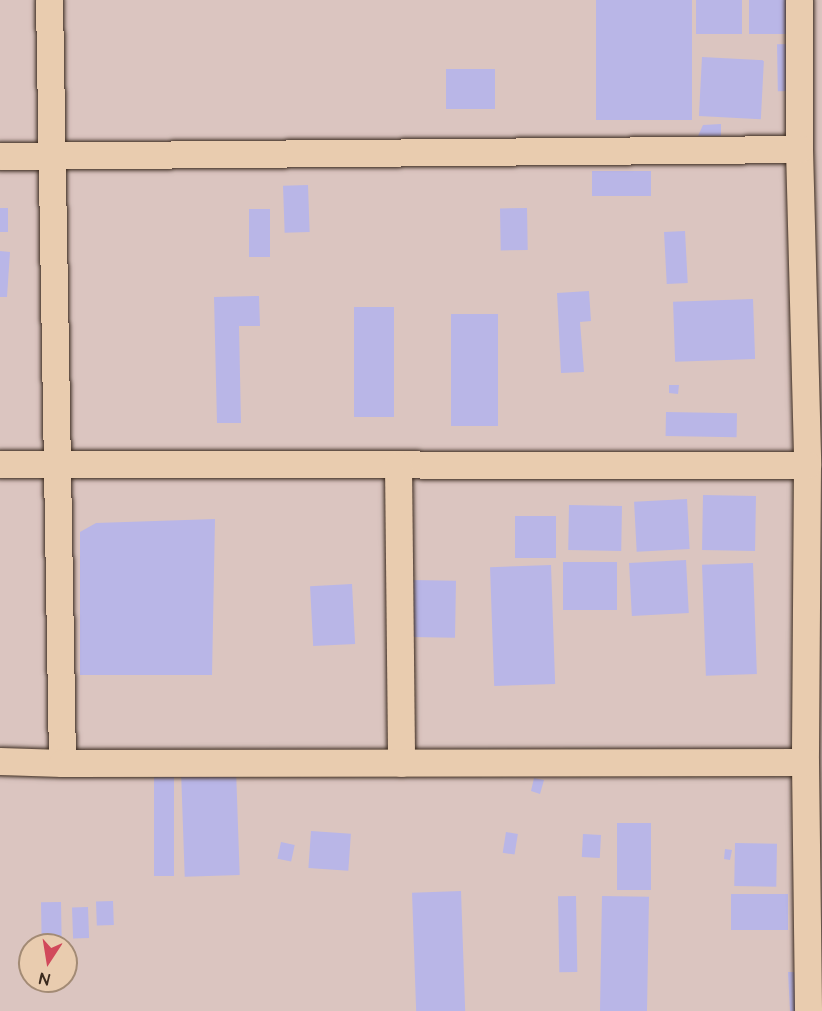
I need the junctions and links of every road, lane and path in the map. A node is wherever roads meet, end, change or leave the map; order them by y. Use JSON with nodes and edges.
{"nodes":[{"id":1,"x":49,"y":0,"type":"edge"},
{"id":2,"x":807,"y":12,"type":"edge"},
{"id":3,"x":800,"y":149,"type":"junction"},
{"id":4,"x":0,"y":156,"type":"edge"},
{"id":5,"x":52,"y":156,"type":"junction"},
{"id":6,"x":0,"y":464,"type":"edge"},
{"id":7,"x":57,"y":465,"type":"junction"},
{"id":8,"x":398,"y":465,"type":"junction"},
{"id":9,"x":807,"y":465,"type":"junction"},
{"id":10,"x":0,"y":761,"type":"edge"},
{"id":11,"x":805,"y":762,"type":"junction"},
{"id":12,"x":62,"y":763,"type":"junction"},
{"id":13,"x":401,"y":763,"type":"junction"},
{"id":14,"x":808,"y":1011,"type":"edge"}],
"edges":[{"from":1,"to":5,"type":"street"},
{"from":2,"to":3,"type":"street"},
{"from":3,"to":5,"type":"street"},
{"from":3,"to":9,"type":"street"},
{"from":4,"to":5,"type":"street"},
{"from":5,"to":7,"type":"street"},
{"from":6,"to":7,"type":"street"},
{"from":7,"to":8,"type":"street"},
{"from":7,"to":12,"type":"street"},
{"from":8,"to":9,"type":"street"},
{"from":8,"to":13,"type":"street"},
{"from":9,"to":11,"type":"street"},
{"from":10,"to":12,"type":"street"},
{"from":11,"to":13,"type":"street"},
{"from":11,"to":14,"type":"street"},
{"from":12,"to":13,"type":"street"}]}
